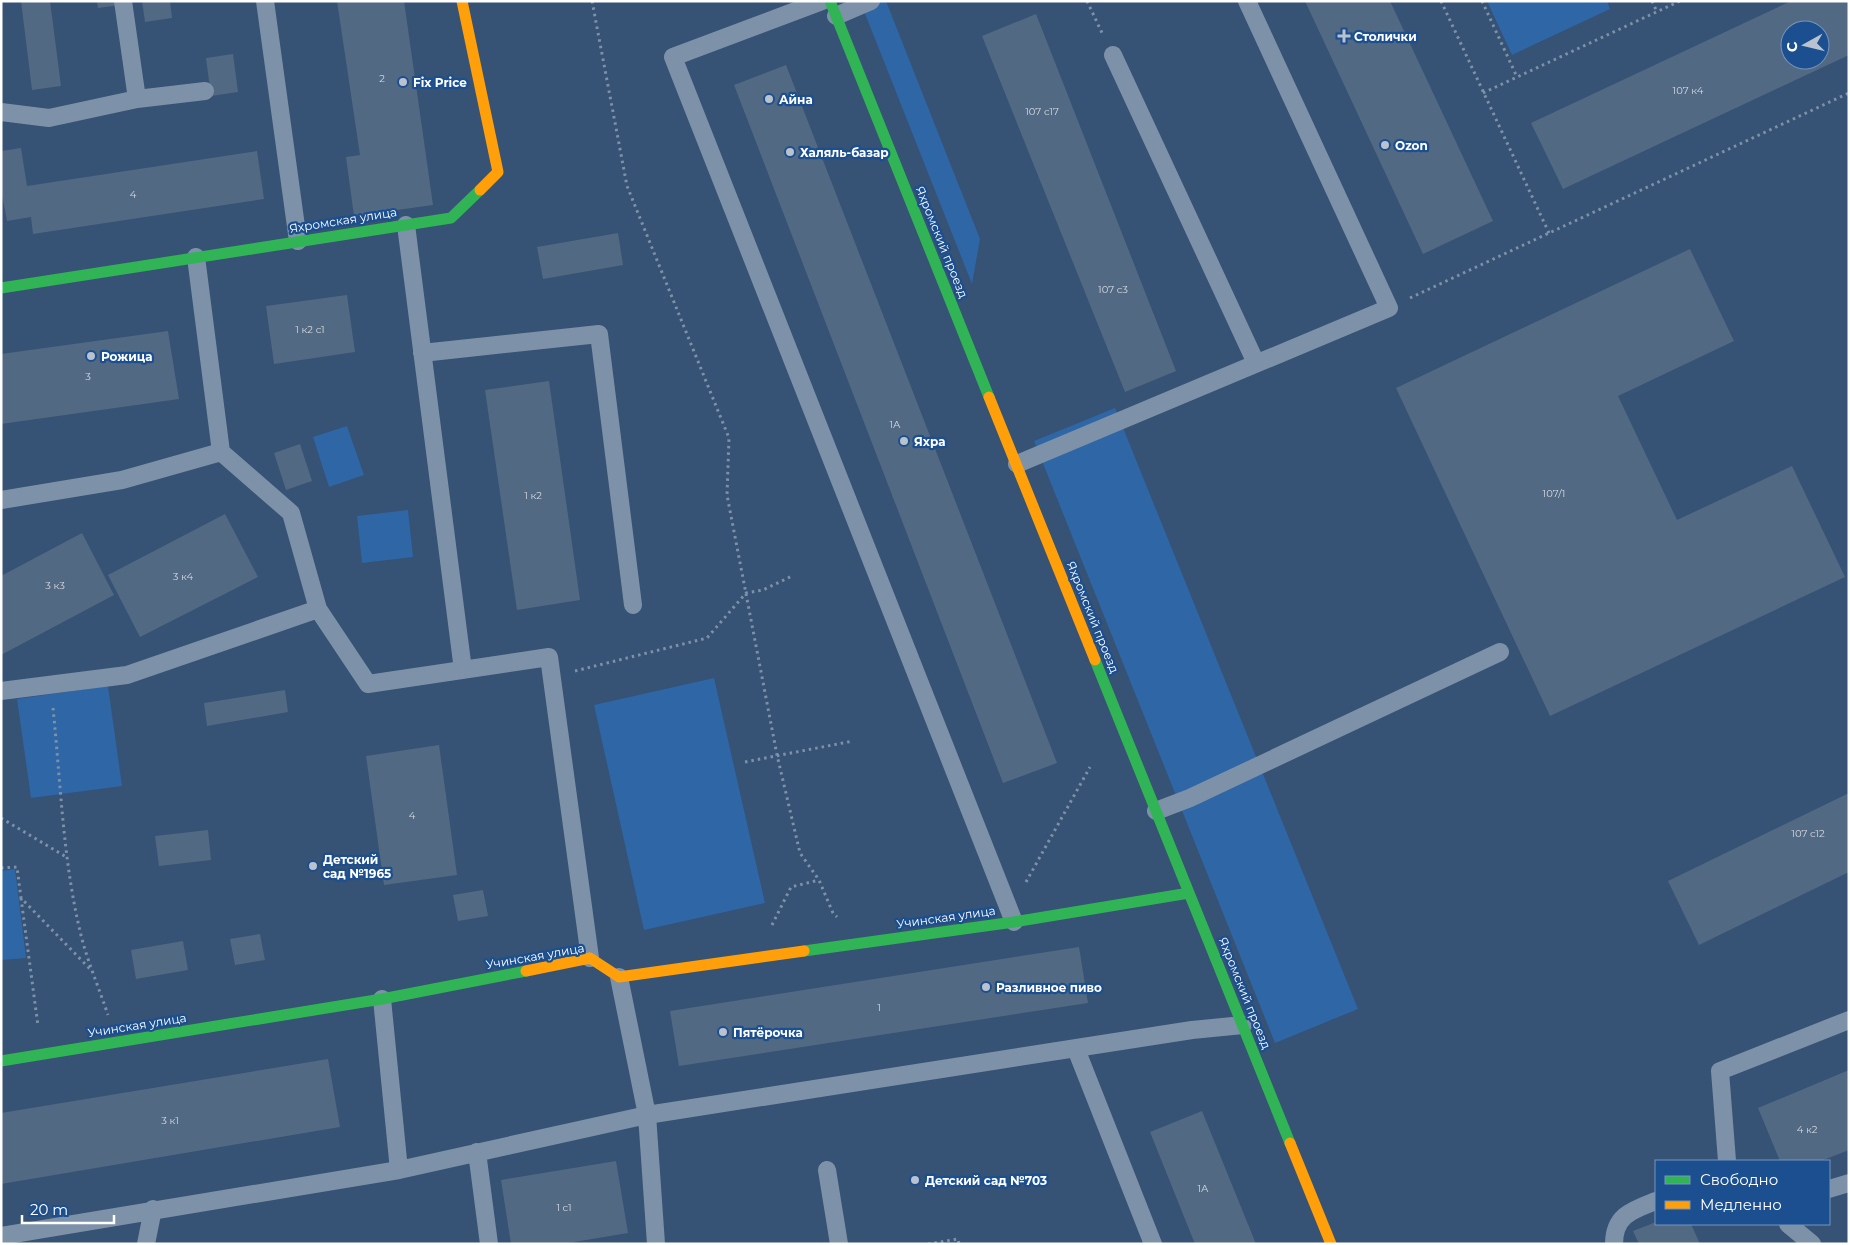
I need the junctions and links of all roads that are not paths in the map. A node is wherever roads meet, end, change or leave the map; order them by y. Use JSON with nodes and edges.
{"nodes":[{"id":1,"x":124,"y":1,"type":"edge"},
{"id":2,"x":265,"y":1,"type":"edge"},
{"id":3,"x":462,"y":1,"type":"edge"},
{"id":4,"x":822,"y":1,"type":"edge"},
{"id":5,"x":871,"y":1,"type":"edge"},
{"id":6,"x":1247,"y":1,"type":"edge"},
{"id":7,"x":833,"y":9,"type":"edge"},
{"id":8,"x":1113,"y":56,"type":"road end"},
{"id":9,"x":205,"y":91,"type":"dead end"},
{"id":10,"x":137,"y":99,"type":"junction"},
{"id":11,"x":1,"y":112,"type":"edge"},
{"id":12,"x":406,"y":224,"type":"junction"},
{"id":13,"x":298,"y":241,"type":"junction"},
{"id":14,"x":196,"y":257,"type":"junction"},
{"id":15,"x":1,"y":288,"type":"edge"},
{"id":16,"x":422,"y":353,"type":"junction"},
{"id":17,"x":1256,"y":363,"type":"junction"},
{"id":18,"x":221,"y":452,"type":"junction"},
{"id":19,"x":1017,"y":464,"type":"junction"},
{"id":20,"x":1,"y":500,"type":"edge"},
{"id":21,"x":634,"y":605,"type":"dead end"},
{"id":22,"x":318,"y":609,"type":"junction"},
{"id":23,"x":1500,"y":652,"type":"dead end"},
{"id":24,"x":463,"y":670,"type":"junction"},
{"id":25,"x":1,"y":691,"type":"edge"},
{"id":26,"x":1156,"y":811,"type":"junction"},
{"id":27,"x":1189,"y":893,"type":"junction"},
{"id":28,"x":1012,"y":917,"type":"junction"},
{"id":29,"x":590,"y":958,"type":"junction"},
{"id":30,"x":619,"y":977,"type":"junction"},
{"id":31,"x":382,"y":999,"type":"junction"},
{"id":32,"x":1849,"y":1020,"type":"edge"},
{"id":33,"x":1243,"y":1025,"type":"junction"},
{"id":34,"x":1076,"y":1048,"type":"junction"},
{"id":35,"x":1,"y":1061,"type":"edge"},
{"id":36,"x":647,"y":1115,"type":"junction"},
{"id":37,"x":477,"y":1152,"type":"junction"},
{"id":38,"x":1727,"y":1160,"type":"edge"},
{"id":39,"x":399,"y":1170,"type":"junction"},
{"id":40,"x":827,"y":1170,"type":"dead end"},
{"id":41,"x":1849,"y":1183,"type":"edge"},
{"id":42,"x":1830,"y":1189,"type":"edge"},
{"id":43,"x":1655,"y":1201,"type":"edge"},
{"id":44,"x":153,"y":1209,"type":"junction"},
{"id":45,"x":1789,"y":1225,"type":"edge"},
{"id":46,"x":1,"y":1236,"type":"edge"},
{"id":47,"x":146,"y":1244,"type":"edge"},
{"id":48,"x":489,"y":1244,"type":"edge"},
{"id":49,"x":656,"y":1244,"type":"edge"},
{"id":50,"x":839,"y":1244,"type":"edge"},
{"id":51,"x":1154,"y":1244,"type":"edge"},
{"id":52,"x":1331,"y":1244,"type":"edge"},
{"id":53,"x":1614,"y":1244,"type":"edge"},
{"id":54,"x":1812,"y":1244,"type":"edge"}],
"edges":[{"from":1,"to":10,"type":"lane"},
{"from":2,"to":13,"type":"lane"},
{"from":3,"to":12,"type":"street","name":"Яхромская улица"},
{"from":4,"to":28,"type":"lane"},
{"from":5,"to":7,"type":"lane"},
{"from":6,"to":17,"type":"lane"},
{"from":7,"to":19,"type":"street","name":"Яхромский проезд"},
{"from":8,"to":17,"type":"lane"},
{"from":9,"to":10,"type":"lane"},
{"from":10,"to":11,"type":"lane"},
{"from":12,"to":13,"type":"street","name":"Яхромская улица"},
{"from":12,"to":16,"type":"lane"},
{"from":13,"to":14,"type":"street","name":"Яхромская улица"},
{"from":14,"to":15,"type":"street","name":"Яхромская улица"},
{"from":14,"to":18,"type":"lane"},
{"from":16,"to":21,"type":"lane"},
{"from":16,"to":24,"type":"lane"},
{"from":17,"to":19,"type":"lane"},
{"from":18,"to":20,"type":"lane"},
{"from":18,"to":22,"type":"lane"},
{"from":19,"to":26,"type":"street","name":"Яхромский проезд"},
{"from":22,"to":24,"type":"lane"},
{"from":22,"to":25,"type":"lane"},
{"from":23,"to":26,"type":"lane"},
{"from":24,"to":29,"type":"lane"},
{"from":26,"to":27,"type":"street","name":"Яхромский проезд"},
{"from":27,"to":28,"type":"street","name":"Учинская улица"},
{"from":27,"to":33,"type":"street","name":"Яхромский проезд"},
{"from":28,"to":30,"type":"street","name":"Учинская улица"},
{"from":29,"to":30,"type":"street","name":"Учинская улица"},
{"from":29,"to":31,"type":"street","name":"Учинская улица"},
{"from":30,"to":36,"type":"lane"},
{"from":31,"to":35,"type":"street","name":"Учинская улица"},
{"from":31,"to":39,"type":"lane"},
{"from":32,"to":38,"type":"lane"},
{"from":33,"to":34,"type":"lane"},
{"from":33,"to":52,"type":"street","name":"Яхромский проезд"},
{"from":34,"to":36,"type":"lane"},
{"from":34,"to":51,"type":"lane"},
{"from":36,"to":37,"type":"lane"},
{"from":36,"to":49,"type":"lane"},
{"from":37,"to":39,"type":"lane"},
{"from":37,"to":48,"type":"lane"},
{"from":39,"to":44,"type":"lane"},
{"from":40,"to":50,"type":"lane"},
{"from":41,"to":42,"type":"lane"},
{"from":43,"to":53,"type":"lane"},
{"from":44,"to":46,"type":"lane"},
{"from":44,"to":47,"type":"lane"},
{"from":45,"to":54,"type":"lane"}]}
